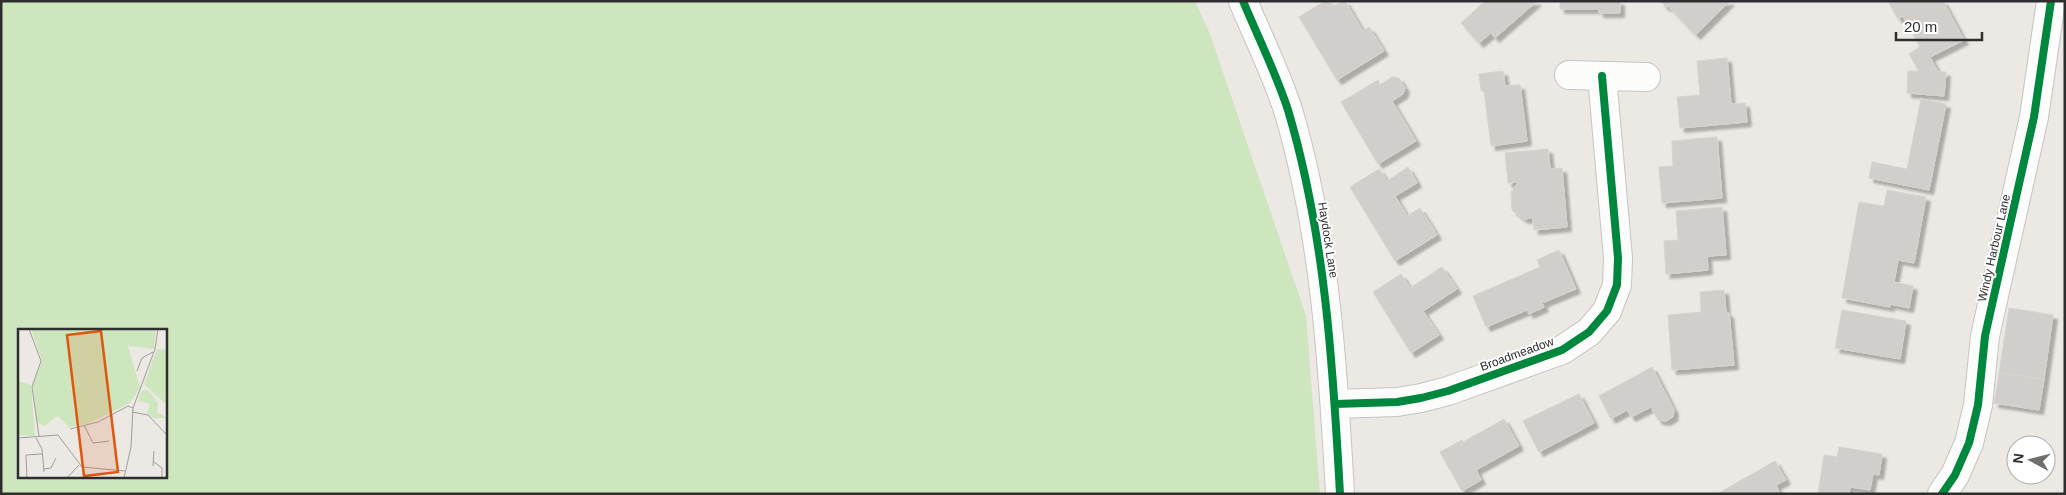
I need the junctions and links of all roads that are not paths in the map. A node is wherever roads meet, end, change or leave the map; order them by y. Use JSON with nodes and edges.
{"nodes":[{"id":1,"x":1243,"y":1,"type":"edge"},
{"id":2,"x":2051,"y":1,"type":"edge"},
{"id":3,"x":1569,"y":75,"type":"dead end"},
{"id":4,"x":1602,"y":76,"type":"junction"},
{"id":5,"x":1646,"y":78,"type":"dead end"},
{"id":6,"x":1335,"y":404,"type":"junction"},
{"id":7,"x":1340,"y":494,"type":"edge"},
{"id":8,"x":1942,"y":494,"type":"edge"}],
"edges":[{"from":1,"to":6,"type":"street","name":"Haydock Lane"},
{"from":2,"to":8,"type":"street","name":"Windy Harbour Lane"},
{"from":3,"to":4,"type":"street"},
{"from":4,"to":5,"type":"street"},
{"from":4,"to":6,"type":"street","name":"Broadmeadow"},
{"from":6,"to":7,"type":"street","name":"Haydock Lane"}]}
